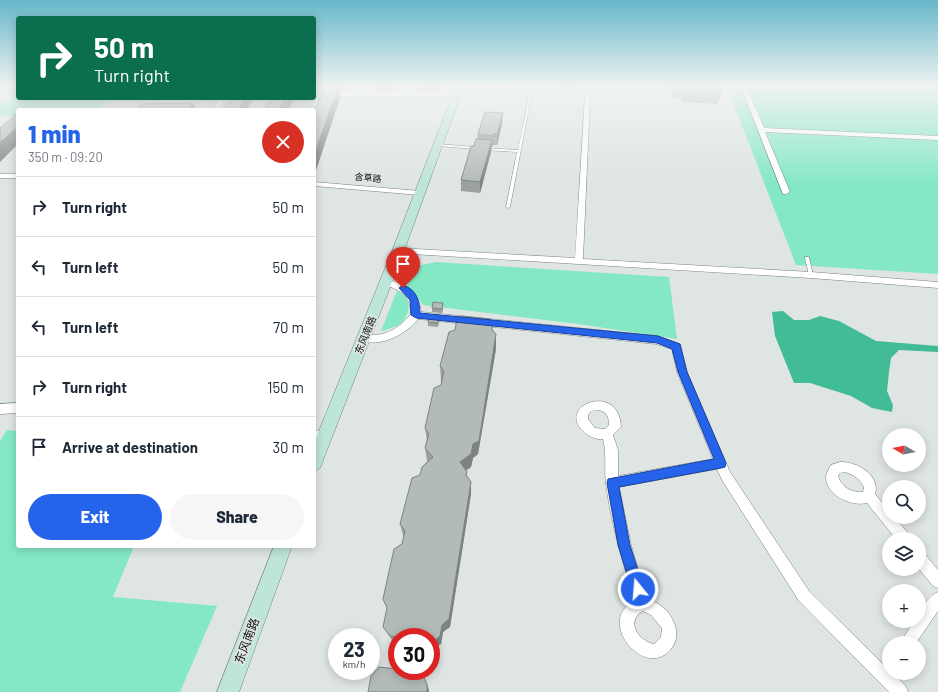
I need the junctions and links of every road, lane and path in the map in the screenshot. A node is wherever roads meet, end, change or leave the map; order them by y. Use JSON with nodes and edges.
{"nodes":[{"id":1,"x":448,"y":119,"type":"edge"},
{"id":2,"x":526,"y":119,"type":"edge"},
{"id":3,"x":586,"y":119,"type":"edge"},
{"id":4,"x":758,"y":119,"type":"edge"},
{"id":5,"x":762,"y":130,"type":"junction"},
{"id":6,"x":938,"y":138,"type":"edge"},
{"id":7,"x":438,"y":145,"type":"junction"},
{"id":8,"x":518,"y":151,"type":"junction"},
{"id":9,"x":0,"y":176,"type":"edge"},
{"id":10,"x":16,"y":176,"type":"edge"},
{"id":11,"x":316,"y":184,"type":"edge"},
{"id":12,"x":786,"y":192,"type":"dead end"},
{"id":13,"x":420,"y":193,"type":"junction"},
{"id":14,"x":508,"y":207,"type":"dead end"},
{"id":15,"x":398,"y":251,"type":"junction"},
{"id":16,"x":807,"y":258,"type":"dead end"},
{"id":17,"x":579,"y":261,"type":"junction"},
{"id":18,"x":811,"y":275,"type":"junction"},
{"id":19,"x":386,"y":282,"type":"junction"},
{"id":20,"x":938,"y":285,"type":"edge"},
{"id":21,"x":416,"y":315,"type":"junction"},
{"id":22,"x":364,"y":338,"type":"junction"},
{"id":23,"x":16,"y":408,"type":"edge"},
{"id":24,"x":0,"y":409,"type":"edge"},
{"id":25,"x":607,"y":434,"type":"dead end"},
{"id":26,"x":319,"y":435,"type":"edge"},
{"id":27,"x":316,"y":452,"type":"edge"},
{"id":28,"x":721,"y":463,"type":"junction"},
{"id":29,"x":612,"y":483,"type":"junction"},
{"id":30,"x":868,"y":495,"type":"dead end"},
{"id":31,"x":898,"y":532,"type":"edge"},
{"id":32,"x":282,"y":548,"type":"edge"},
{"id":33,"x":926,"y":566,"type":"edge"},
{"id":34,"x":938,"y":581,"type":"edge"},
{"id":35,"x":938,"y":599,"type":"edge"},
{"id":36,"x":642,"y":604,"type":"dead end"},
{"id":37,"x":912,"y":636,"type":"edge"},
{"id":38,"x":882,"y":669,"type":"edge"},
{"id":39,"x":891,"y":680,"type":"edge"},
{"id":40,"x":228,"y":692,"type":"edge"},
{"id":41,"x":900,"y":692,"type":"edge"}],
"edges":[{"from":1,"to":7,"type":"street","name":"东风南路"},
{"from":2,"to":8,"type":"lane"},
{"from":3,"to":17,"type":"street"},
{"from":4,"to":5,"type":"street"},
{"from":5,"to":6,"type":"street"},
{"from":5,"to":12,"type":"street"},
{"from":7,"to":8,"type":"lane"},
{"from":7,"to":13,"type":"street","name":"东风南路"},
{"from":8,"to":14,"type":"lane"},
{"from":9,"to":10,"type":"street"},
{"from":11,"to":13,"type":"street","name":"含草路"},
{"from":13,"to":15,"type":"street","name":"东风南路"},
{"from":15,"to":17,"type":"street"},
{"from":15,"to":19,"type":"street","name":"东风南路"},
{"from":16,"to":18,"type":"lane"},
{"from":17,"to":18,"type":"street"},
{"from":18,"to":20,"type":"street"},
{"from":19,"to":21,"type":"street"},
{"from":19,"to":22,"type":"street","name":"东风南路"},
{"from":21,"to":22,"type":"street"},
{"from":21,"to":28,"type":"street"},
{"from":22,"to":26,"type":"street","name":"东风南路"},
{"from":23,"to":24,"type":"street"},
{"from":25,"to":29,"type":"street"},
{"from":26,"to":27,"type":"street","name":"东风南路"},
{"from":28,"to":29,"type":"street"},
{"from":28,"to":38,"type":"street"},
{"from":29,"to":36,"type":"street"},
{"from":30,"to":31,"type":"street"},
{"from":32,"to":40,"type":"street","name":"东风南路"},
{"from":33,"to":34,"type":"street"},
{"from":35,"to":37,"type":"street"},
{"from":39,"to":41,"type":"street"}]}
